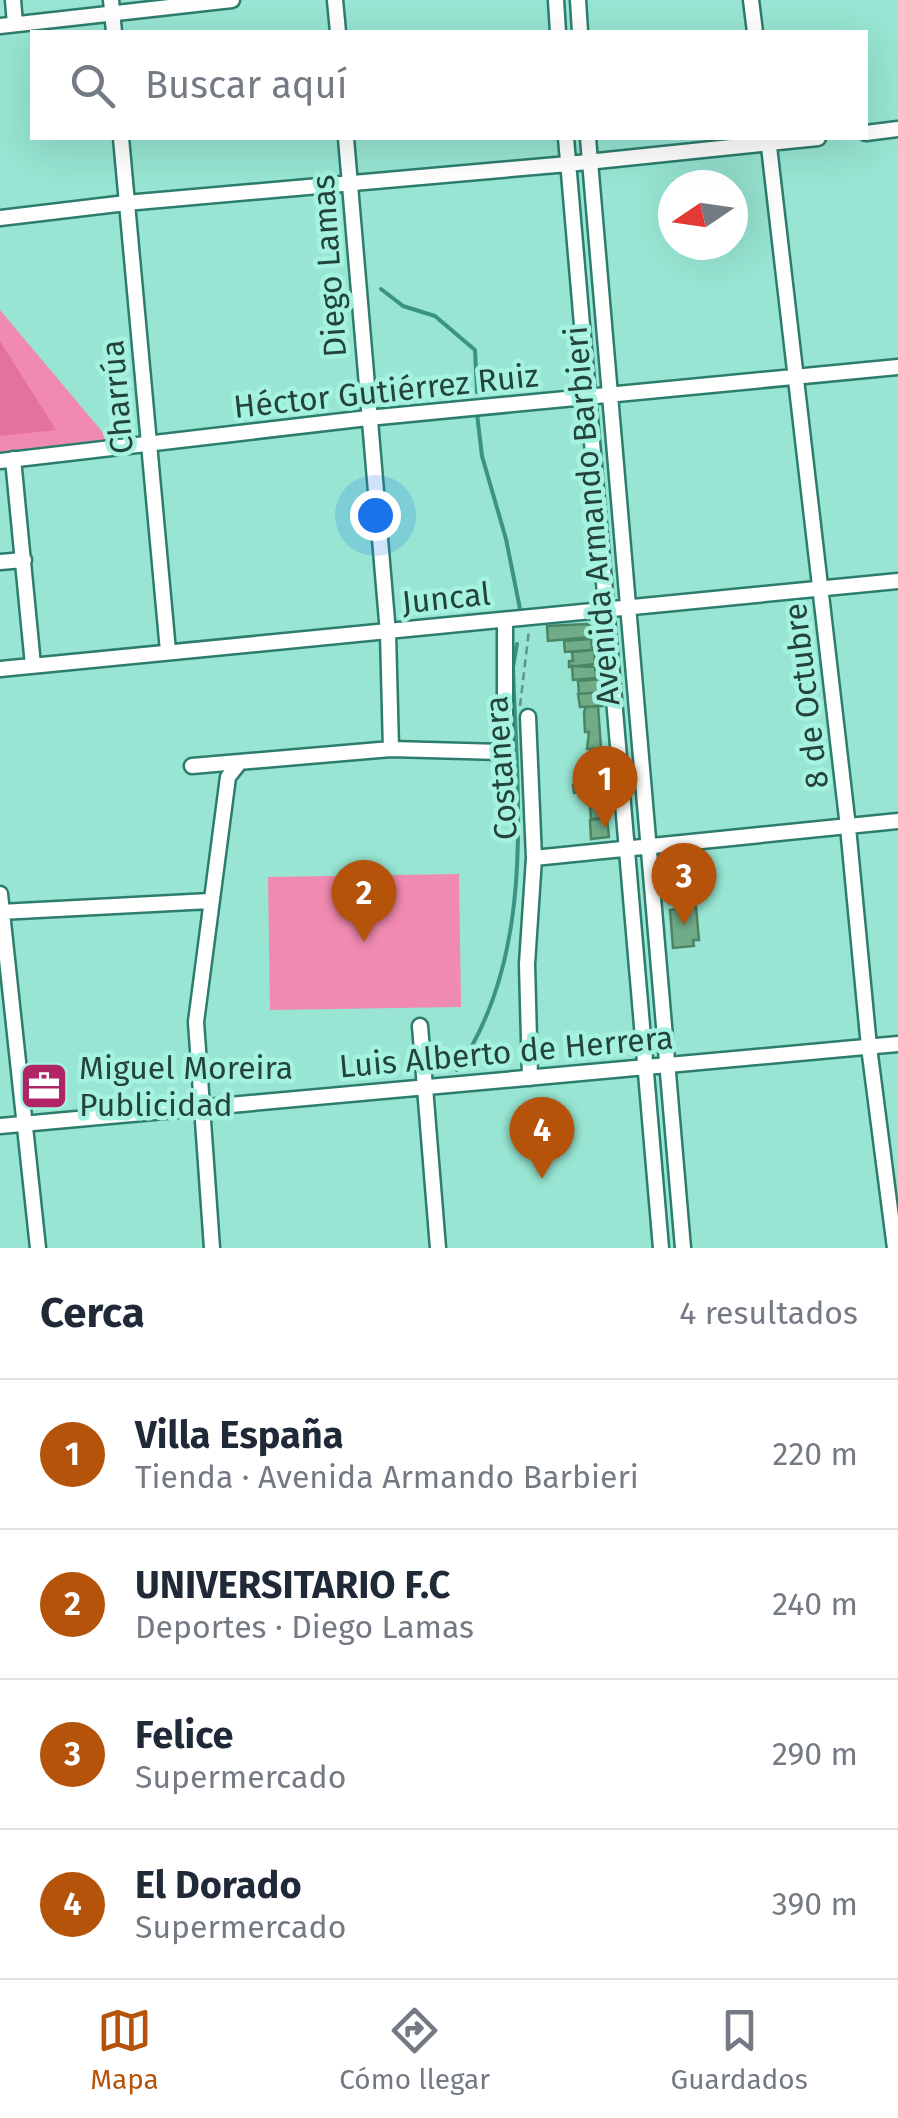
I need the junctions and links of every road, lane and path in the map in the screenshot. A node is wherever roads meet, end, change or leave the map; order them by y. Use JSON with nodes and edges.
{"nodes":[{"id":1,"x":13,"y":0,"type":"edge"},
{"id":2,"x":232,"y":0,"type":"edge"},
{"id":3,"x":335,"y":0,"type":"edge"},
{"id":4,"x":556,"y":0,"type":"edge"},
{"id":5,"x":578,"y":0,"type":"edge"},
{"id":6,"x":751,"y":0,"type":"edge"},
{"id":7,"x":112,"y":6,"type":"edge"},
{"id":8,"x":7,"y":25,"type":"edge"},
{"id":9,"x":338,"y":30,"type":"edge"},
{"id":10,"x":558,"y":30,"type":"edge"},
{"id":11,"x":580,"y":30,"type":"edge"},
{"id":12,"x":755,"y":30,"type":"edge"},
{"id":13,"x":898,"y":129,"type":"edge"},
{"id":14,"x":868,"y":132,"type":"edge"},
{"id":15,"x":121,"y":140,"type":"edge"},
{"id":16,"x":346,"y":140,"type":"edge"},
{"id":17,"x":566,"y":140,"type":"edge"},
{"id":18,"x":588,"y":140,"type":"edge"},
{"id":19,"x":768,"y":140,"type":"edge"},
{"id":20,"x":589,"y":162,"type":"junction"},
{"id":21,"x":568,"y":164,"type":"junction"},
{"id":22,"x":350,"y":183,"type":"junction"},
{"id":23,"x":126,"y":203,"type":"junction"},
{"id":24,"x":0,"y":218,"type":"edge"},
{"id":25,"x":898,"y":367,"type":"edge"},
{"id":26,"x":794,"y":378,"type":"junction"},
{"id":27,"x":611,"y":396,"type":"junction"},
{"id":28,"x":587,"y":399,"type":"junction"},
{"id":29,"x":368,"y":418,"type":"junction"},
{"id":30,"x":149,"y":442,"type":"junction"},
{"id":31,"x":7,"y":460,"type":"edge"},
{"id":32,"x":24,"y":560,"type":"junction"},
{"id":33,"x":0,"y":562,"type":"edge"},
{"id":34,"x":898,"y":580,"type":"edge"},
{"id":35,"x":821,"y":589,"type":"junction"},
{"id":36,"x":628,"y":606,"type":"junction"},
{"id":37,"x":606,"y":608,"type":"junction"},
{"id":38,"x":533,"y":616,"type":"junction"},
{"id":39,"x":504,"y":620,"type":"junction"},
{"id":40,"x":388,"y":632,"type":"junction"},
{"id":41,"x":168,"y":651,"type":"junction"},
{"id":42,"x":33,"y":666,"type":"junction"},
{"id":43,"x":0,"y":669,"type":"edge"},
{"id":44,"x":528,"y":717,"type":"joint"},
{"id":45,"x":392,"y":749,"type":"junction"},
{"id":46,"x":240,"y":762,"type":"junction"},
{"id":47,"x":192,"y":766,"type":"dead end"},
{"id":48,"x":898,"y":821,"type":"edge"},
{"id":49,"x":848,"y":827,"type":"junction"},
{"id":50,"x":647,"y":848,"type":"junction"},
{"id":51,"x":626,"y":850,"type":"junction"},
{"id":52,"x":534,"y":858,"type":"junction"},
{"id":53,"x":0,"y":894,"type":"edge"},
{"id":54,"x":210,"y":901,"type":"junction"},
{"id":55,"x":1,"y":912,"type":"edge"},
{"id":56,"x":420,"y":1026,"type":"dead end"},
{"id":57,"x":898,"y":1044,"type":"edge"},
{"id":58,"x":869,"y":1047,"type":"junction"},
{"id":59,"x":665,"y":1066,"type":"junction"},
{"id":60,"x":645,"y":1068,"type":"junction"},
{"id":61,"x":530,"y":1078,"type":"junction"},
{"id":62,"x":424,"y":1087,"type":"junction"},
{"id":63,"x":200,"y":1108,"type":"junction"},
{"id":64,"x":24,"y":1124,"type":"junction"},
{"id":65,"x":0,"y":1126,"type":"edge"},
{"id":66,"x":38,"y":1248,"type":"edge"},
{"id":67,"x":212,"y":1248,"type":"edge"},
{"id":68,"x":438,"y":1248,"type":"edge"},
{"id":69,"x":661,"y":1248,"type":"edge"},
{"id":70,"x":682,"y":1248,"type":"edge"},
{"id":71,"x":895,"y":1248,"type":"edge"}],
"edges":[{"from":1,"to":8,"type":"street"},
{"from":2,"to":7,"type":"street"},
{"from":3,"to":9,"type":"street"},
{"from":4,"to":10,"type":"street"},
{"from":5,"to":11,"type":"street"},
{"from":6,"to":12,"type":"street"},
{"from":7,"to":8,"type":"street"},
{"from":13,"to":14,"type":"street"},
{"from":15,"to":23,"type":"street","name":"Charrúa"},
{"from":16,"to":22,"type":"street","name":"Diego Lamas"},
{"from":17,"to":21,"type":"street","name":"Avenida Armando Barbieri"},
{"from":18,"to":20,"type":"street","name":"Avenida Armando Barbieri"},
{"from":19,"to":20,"type":"street"},
{"from":19,"to":26,"type":"street","name":"8 de Octubre"},
{"from":20,"to":21,"type":"street"},
{"from":20,"to":27,"type":"street","name":"Avenida Armando Barbieri"},
{"from":21,"to":22,"type":"street"},
{"from":21,"to":28,"type":"street","name":"Avenida Armando Barbieri"},
{"from":22,"to":23,"type":"street"},
{"from":22,"to":29,"type":"street","name":"Diego Lamas"},
{"from":23,"to":24,"type":"street"},
{"from":23,"to":30,"type":"street","name":"Charrúa"},
{"from":25,"to":26,"type":"street","name":"Héctor Gutiérrez Ruiz"},
{"from":26,"to":27,"type":"street","name":"Héctor Gutiérrez Ruiz"},
{"from":26,"to":35,"type":"street","name":"8 de Octubre"},
{"from":27,"to":28,"type":"street","name":"Héctor Gutiérrez Ruiz"},
{"from":27,"to":36,"type":"street","name":"Avenida Armando Barbieri"},
{"from":28,"to":29,"type":"street","name":"Héctor Gutiérrez Ruiz"},
{"from":28,"to":37,"type":"street","name":"Avenida Armando Barbieri"},
{"from":29,"to":30,"type":"street","name":"Héctor Gutiérrez Ruiz"},
{"from":29,"to":40,"type":"street","name":"Diego Lamas"},
{"from":30,"to":31,"type":"street","name":"Héctor Gutiérrez Ruiz"},
{"from":30,"to":41,"type":"street","name":"Charrúa"},
{"from":31,"to":32,"type":"street"},
{"from":32,"to":33,"type":"street"},
{"from":32,"to":42,"type":"street"},
{"from":34,"to":35,"type":"street","name":"Juncal"},
{"from":35,"to":36,"type":"street","name":"Juncal"},
{"from":35,"to":49,"type":"street","name":"8 de Octubre"},
{"from":36,"to":37,"type":"street","name":"Juncal"},
{"from":36,"to":50,"type":"street","name":"Avenida Armando Barbieri"},
{"from":37,"to":38,"type":"street","name":"Juncal"},
{"from":37,"to":51,"type":"street","name":"Avenida Armando Barbieri"},
{"from":38,"to":39,"type":"street","name":"Juncal"},
{"from":38,"to":44,"type":"path","name":"Costanera"},
{"from":39,"to":40,"type":"street","name":"Juncal"},
{"from":39,"to":45,"type":"street"},
{"from":40,"to":41,"type":"street","name":"Juncal"},
{"from":40,"to":45,"type":"street","name":"Diego Lamas"},
{"from":41,"to":42,"type":"street","name":"Juncal"},
{"from":42,"to":43,"type":"street","name":"Juncal"},
{"from":44,"to":52,"type":"street","name":"Costanera"},
{"from":45,"to":46,"type":"street"},
{"from":46,"to":47,"type":"street"},
{"from":46,"to":54,"type":"street"},
{"from":48,"to":49,"type":"street"},
{"from":49,"to":50,"type":"street"},
{"from":49,"to":58,"type":"street","name":"8 de Octubre"},
{"from":50,"to":51,"type":"street"},
{"from":50,"to":59,"type":"street","name":"Avenida Armando Barbieri"},
{"from":51,"to":52,"type":"street"},
{"from":51,"to":60,"type":"street","name":"Avenida Armando Barbieri"},
{"from":52,"to":61,"type":"street","name":"Costanera"},
{"from":53,"to":55,"type":"street"},
{"from":54,"to":55,"type":"street"},
{"from":54,"to":63,"type":"street"},
{"from":55,"to":64,"type":"street"},
{"from":56,"to":62,"type":"street"},
{"from":57,"to":58,"type":"street","name":"Luis Alberto de Herrera"},
{"from":58,"to":59,"type":"street","name":"Luis Alberto de Herrera"},
{"from":58,"to":71,"type":"street","name":"8 de Octubre"},
{"from":59,"to":60,"type":"street","name":"Luis Alberto de Herrera"},
{"from":59,"to":70,"type":"street","name":"Avenida Armando Barbieri"},
{"from":60,"to":61,"type":"street","name":"Luis Alberto de Herrera"},
{"from":60,"to":69,"type":"street","name":"Avenida Armando Barbieri"},
{"from":61,"to":62,"type":"street","name":"Luis Alberto de Herrera"},
{"from":62,"to":63,"type":"street","name":"Luis Alberto de Herrera"},
{"from":62,"to":68,"type":"street"},
{"from":63,"to":64,"type":"street","name":"Luis Alberto de Herrera"},
{"from":63,"to":67,"type":"street"},
{"from":64,"to":65,"type":"street","name":"Luis Alberto de Herrera"},
{"from":64,"to":66,"type":"street"}]}
